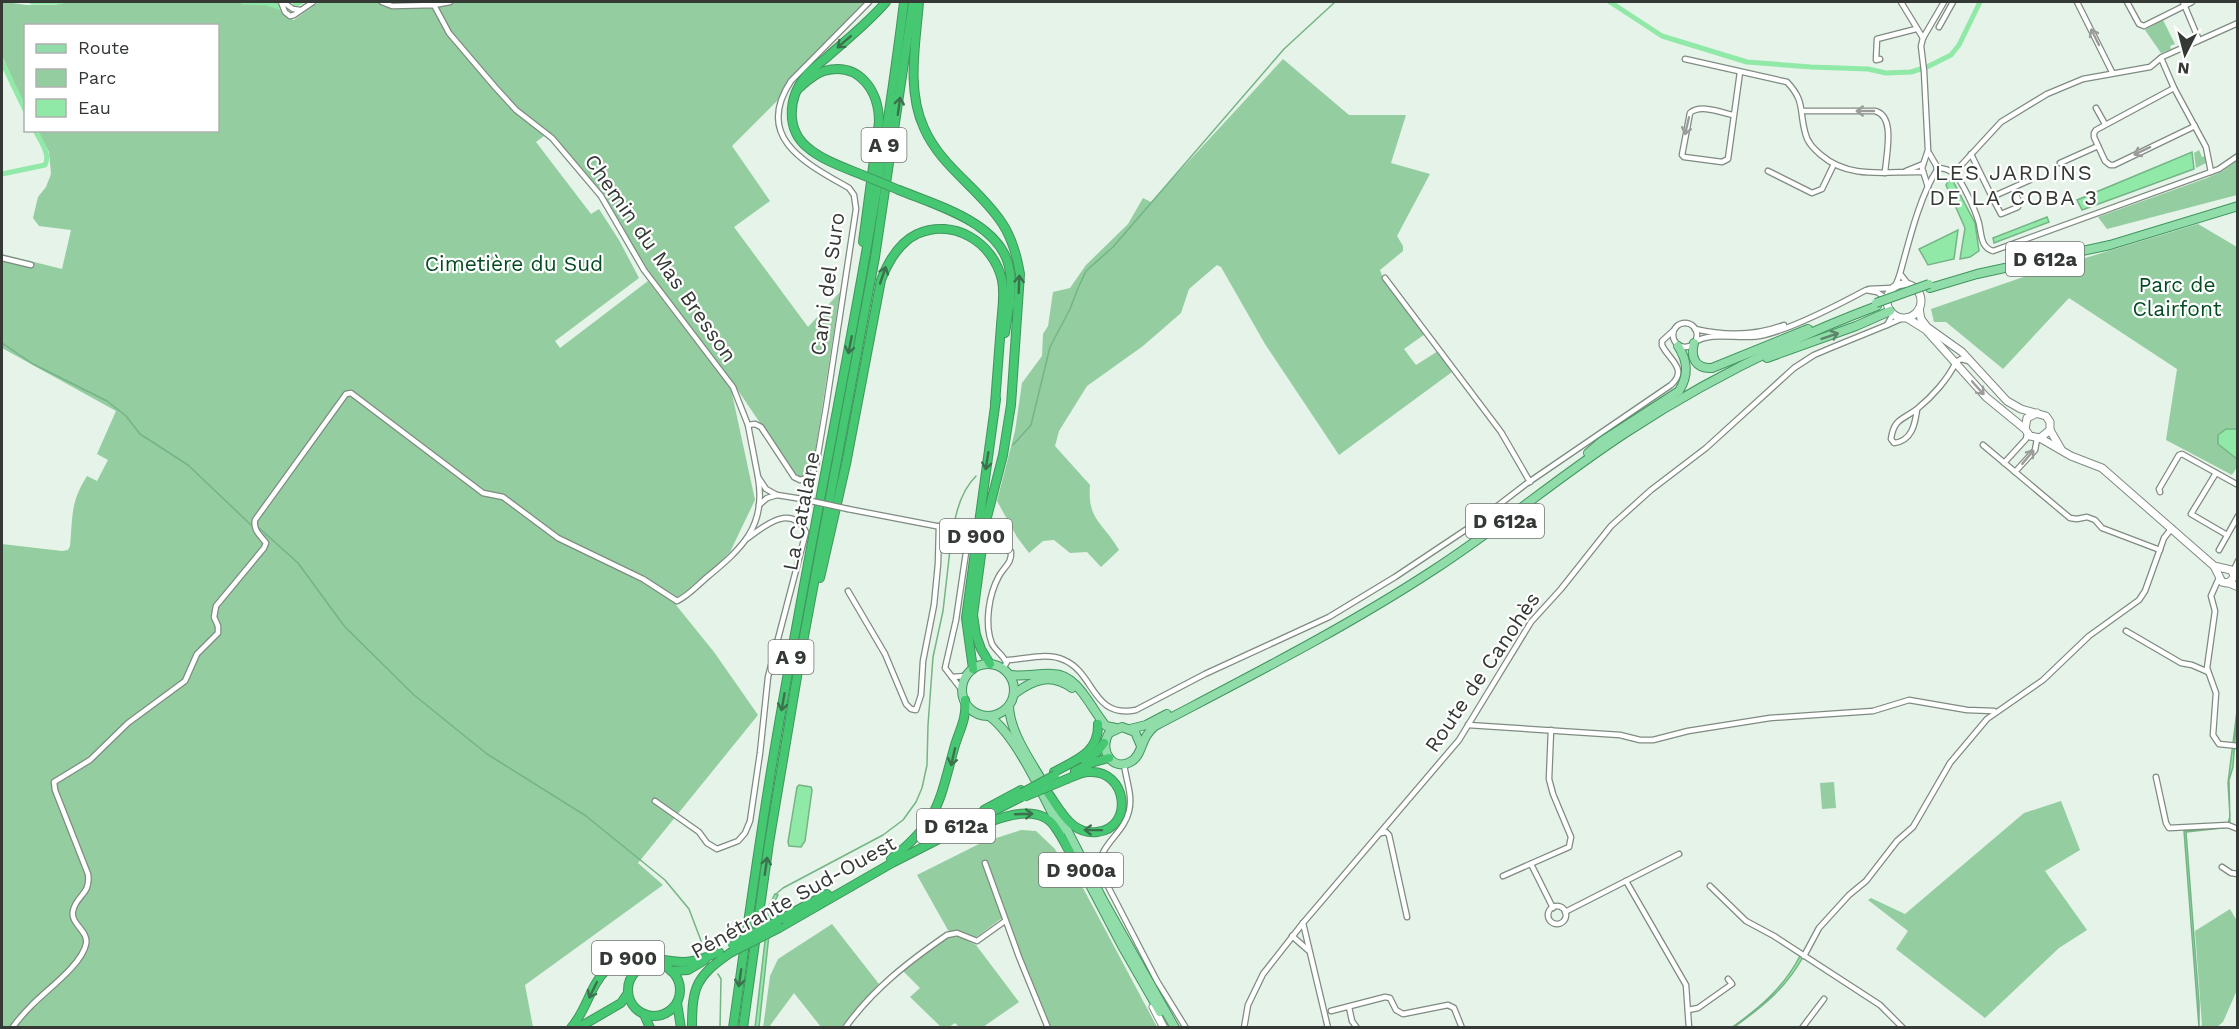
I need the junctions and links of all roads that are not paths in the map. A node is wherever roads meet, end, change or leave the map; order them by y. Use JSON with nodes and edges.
{"nodes":[{"id":1,"x":282,"y":2,"type":"edge"},
{"id":2,"x":313,"y":2,"type":"edge"},
{"id":3,"x":382,"y":2,"type":"edge"},
{"id":4,"x":450,"y":2,"type":"edge"},
{"id":5,"x":869,"y":2,"type":"edge"},
{"id":6,"x":886,"y":2,"type":"edge"},
{"id":7,"x":904,"y":2,"type":"edge"},
{"id":8,"x":913,"y":2,"type":"edge"},
{"id":9,"x":919,"y":2,"type":"edge"},
{"id":10,"x":1901,"y":2,"type":"edge"},
{"id":11,"x":1944,"y":2,"type":"edge"},
{"id":12,"x":1953,"y":2,"type":"edge"},
{"id":13,"x":2077,"y":2,"type":"edge"},
{"id":14,"x":2127,"y":2,"type":"edge"},
{"id":15,"x":2192,"y":2,"type":"edge"},
{"id":16,"x":2184,"y":3,"type":"edge"},
{"id":17,"x":434,"y":5,"type":"junction"},
{"id":18,"x":2238,"y":23,"type":"edge"},
{"id":19,"x":1939,"y":27,"type":"dead end"},
{"id":20,"x":1916,"y":28,"type":"junction"},
{"id":21,"x":1923,"y":38,"type":"junction"},
{"id":22,"x":2199,"y":40,"type":"junction"},
{"id":23,"x":2161,"y":58,"type":"junction"},
{"id":24,"x":1685,"y":59,"type":"dead end"},
{"id":25,"x":1880,"y":59,"type":"dead end"},
{"id":26,"x":1740,"y":72,"type":"junction"},
{"id":27,"x":2112,"y":72,"type":"junction"},
{"id":28,"x":2174,"y":88,"type":"junction"},
{"id":29,"x":798,"y":89,"type":"junction"},
{"id":30,"x":2096,"y":108,"type":"dead end"},
{"id":31,"x":1802,"y":111,"type":"junction"},
{"id":32,"x":1733,"y":115,"type":"junction"},
{"id":33,"x":2105,"y":124,"type":"junction"},
{"id":34,"x":2195,"y":126,"type":"junction"},
{"id":35,"x":2098,"y":146,"type":"junction"},
{"id":36,"x":1928,"y":150,"type":"junction"},
{"id":37,"x":1971,"y":154,"type":"junction"},
{"id":38,"x":2238,"y":156,"type":"edge"},
{"id":39,"x":1933,"y":162,"type":"junction"},
{"id":40,"x":1924,"y":163,"type":"junction"},
{"id":41,"x":2060,"y":163,"type":"dead end"},
{"id":42,"x":1834,"y":164,"type":"junction"},
{"id":43,"x":1937,"y":168,"type":"junction"},
{"id":44,"x":1768,"y":171,"type":"dead end"},
{"id":45,"x":1903,"y":172,"type":"junction"},
{"id":46,"x":2211,"y":172,"type":"junction"},
{"id":47,"x":1886,"y":173,"type":"junction"},
{"id":48,"x":1954,"y":173,"type":"junction"},
{"id":49,"x":1924,"y":174,"type":"junction"},
{"id":50,"x":1933,"y":175,"type":"junction"},
{"id":51,"x":2030,"y":180,"type":"dead end"},
{"id":52,"x":1928,"y":188,"type":"junction"},
{"id":53,"x":2013,"y":188,"type":"junction"},
{"id":54,"x":1992,"y":197,"type":"junction"},
{"id":55,"x":2238,"y":206,"type":"edge"},
{"id":56,"x":2,"y":258,"type":"edge"},
{"id":57,"x":31,"y":265,"type":"dead end"},
{"id":58,"x":1901,"y":275,"type":"junction"},
{"id":59,"x":1385,"y":278,"type":"dead end"},
{"id":60,"x":1908,"y":284,"type":"junction"},
{"id":61,"x":1893,"y":287,"type":"junction"},
{"id":62,"x":861,"y":288,"type":"junction"},
{"id":63,"x":1866,"y":290,"type":"junction"},
{"id":64,"x":1887,"y":299,"type":"junction"},
{"id":65,"x":1010,"y":301,"type":"junction"},
{"id":66,"x":1876,"y":304,"type":"junction"},
{"id":67,"x":1919,"y":309,"type":"junction"},
{"id":68,"x":1892,"y":313,"type":"junction"},
{"id":69,"x":1905,"y":318,"type":"junction"},
{"id":70,"x":1832,"y":320,"type":"junction"},
{"id":71,"x":1887,"y":325,"type":"junction"},
{"id":72,"x":1695,"y":329,"type":"junction"},
{"id":73,"x":1673,"y":331,"type":"junction"},
{"id":74,"x":1665,"y":338,"type":"junction"},
{"id":75,"x":1673,"y":338,"type":"junction"},
{"id":76,"x":1694,"y":343,"type":"junction"},
{"id":77,"x":1678,"y":345,"type":"junction"},
{"id":78,"x":1954,"y":366,"type":"junction"},
{"id":79,"x":1978,"y":368,"type":"junction"},
{"id":80,"x":1680,"y":399,"type":"junction"},
{"id":81,"x":995,"y":404,"type":"junction"},
{"id":82,"x":1011,"y":405,"type":"junction"},
{"id":83,"x":1917,"y":410,"type":"junction"},
{"id":84,"x":2037,"y":413,"type":"junction"},
{"id":85,"x":1904,"y":417,"type":"junction"},
{"id":86,"x":1915,"y":423,"type":"junction"},
{"id":87,"x":748,"y":425,"type":"junction"},
{"id":88,"x":2050,"y":430,"type":"junction"},
{"id":89,"x":2026,"y":431,"type":"junction"},
{"id":90,"x":2039,"y":438,"type":"junction"},
{"id":91,"x":1983,"y":445,"type":"dead end"},
{"id":92,"x":2063,"y":451,"type":"junction"},
{"id":93,"x":1588,"y":453,"type":"junction"},
{"id":94,"x":2004,"y":463,"type":"junction"},
{"id":95,"x":2015,"y":472,"type":"junction"},
{"id":96,"x":2216,"y":473,"type":"junction"},
{"id":97,"x":758,"y":477,"type":"junction"},
{"id":98,"x":1530,"y":482,"type":"junction"},
{"id":99,"x":2238,"y":485,"type":"edge"},
{"id":100,"x":2160,"y":492,"type":"dead end"},
{"id":101,"x":777,"y":495,"type":"junction"},
{"id":102,"x":759,"y":505,"type":"junction"},
{"id":103,"x":2238,"y":516,"type":"edge"},
{"id":104,"x":939,"y":526,"type":"junction"},
{"id":105,"x":2172,"y":528,"type":"junction"},
{"id":106,"x":2227,"y":535,"type":"junction"},
{"id":107,"x":746,"y":540,"type":"junction"},
{"id":108,"x":2160,"y":550,"type":"junction"},
{"id":109,"x":2219,"y":550,"type":"dead end"},
{"id":110,"x":1011,"y":552,"type":"dead end"},
{"id":111,"x":2238,"y":561,"type":"edge"},
{"id":112,"x":2228,"y":575,"type":"edge"},
{"id":113,"x":2238,"y":587,"type":"edge"},
{"id":114,"x":848,"y":591,"type":"dead end"},
{"id":115,"x":811,"y":598,"type":"junction"},
{"id":116,"x":2126,"y":631,"type":"dead end"},
{"id":117,"x":990,"y":664,"type":"junction"},
{"id":118,"x":1005,"y":665,"type":"junction"},
{"id":119,"x":970,"y":673,"type":"junction"},
{"id":120,"x":2209,"y":673,"type":"junction"},
{"id":121,"x":1010,"y":675,"type":"junction"},
{"id":122,"x":952,"y":677,"type":"junction"},
{"id":123,"x":962,"y":690,"type":"junction"},
{"id":124,"x":1014,"y":694,"type":"junction"},
{"id":125,"x":965,"y":700,"type":"junction"},
{"id":126,"x":1009,"y":706,"type":"junction"},
{"id":127,"x":1996,"y":710,"type":"junction"},
{"id":128,"x":989,"y":716,"type":"junction"},
{"id":129,"x":1098,"y":724,"type":"junction"},
{"id":130,"x":1468,"y":725,"type":"junction"},
{"id":131,"x":1117,"y":728,"type":"junction"},
{"id":132,"x":1130,"y":729,"type":"junction"},
{"id":133,"x":1551,"y":730,"type":"junction"},
{"id":134,"x":1105,"y":740,"type":"junction"},
{"id":135,"x":1141,"y":746,"type":"junction"},
{"id":136,"x":2237,"y":746,"type":"edge"},
{"id":137,"x":1109,"y":758,"type":"junction"},
{"id":138,"x":1124,"y":764,"type":"junction"},
{"id":139,"x":1058,"y":776,"type":"junction"},
{"id":140,"x":2156,"y":777,"type":"dead end"},
{"id":141,"x":1048,"y":793,"type":"junction"},
{"id":142,"x":1023,"y":794,"type":"junction"},
{"id":143,"x":655,"y":801,"type":"dead end"},
{"id":144,"x":2238,"y":829,"type":"edge"},
{"id":145,"x":1380,"y":833,"type":"junction"},
{"id":146,"x":1679,"y":854,"type":"dead end"},
{"id":147,"x":891,"y":861,"type":"junction"},
{"id":148,"x":985,"y":863,"type":"dead end"},
{"id":149,"x":1531,"y":864,"type":"junction"},
{"id":150,"x":2222,"y":867,"type":"dead end"},
{"id":151,"x":2238,"y":874,"type":"edge"},
{"id":152,"x":1084,"y":875,"type":"junction"},
{"id":153,"x":1503,"y":876,"type":"dead end"},
{"id":154,"x":1626,"y":881,"type":"junction"},
{"id":155,"x":1710,"y":886,"type":"dead end"},
{"id":156,"x":1553,"y":908,"type":"junction"},
{"id":157,"x":1565,"y":912,"type":"junction"},
{"id":158,"x":1407,"y":917,"type":"dead end"},
{"id":159,"x":1005,"y":921,"type":"junction"},
{"id":160,"x":1303,"y":922,"type":"junction"},
{"id":161,"x":1292,"y":936,"type":"junction"},
{"id":162,"x":1122,"y":946,"type":"junction"},
{"id":163,"x":731,"y":949,"type":"junction"},
{"id":164,"x":1309,"y":951,"type":"junction"},
{"id":165,"x":719,"y":952,"type":"junction"},
{"id":166,"x":1804,"y":956,"type":"junction"},
{"id":167,"x":671,"y":971,"type":"junction"},
{"id":168,"x":1728,"y":979,"type":"dead end"},
{"id":169,"x":680,"y":989,"type":"junction"},
{"id":170,"x":628,"y":993,"type":"junction"},
{"id":171,"x":1824,"y":999,"type":"dead end"},
{"id":172,"x":676,"y":1003,"type":"junction"},
{"id":173,"x":634,"y":1007,"type":"junction"},
{"id":174,"x":1349,"y":1007,"type":"junction"},
{"id":175,"x":1688,"y":1010,"type":"junction"},
{"id":176,"x":1331,"y":1011,"type":"dead end"},
{"id":177,"x":644,"y":1014,"type":"junction"},
{"id":178,"x":1689,"y":1025,"type":"edge"},
{"id":179,"x":12,"y":1028,"type":"edge"},
{"id":180,"x":571,"y":1028,"type":"edge"},
{"id":181,"x":578,"y":1028,"type":"edge"},
{"id":182,"x":588,"y":1028,"type":"edge"},
{"id":183,"x":650,"y":1028,"type":"edge"},
{"id":184,"x":681,"y":1028,"type":"edge"},
{"id":185,"x":692,"y":1028,"type":"edge"},
{"id":186,"x":733,"y":1028,"type":"edge"},
{"id":187,"x":743,"y":1028,"type":"edge"},
{"id":188,"x":845,"y":1028,"type":"edge"},
{"id":189,"x":1048,"y":1028,"type":"edge"},
{"id":190,"x":1164,"y":1028,"type":"edge"},
{"id":191,"x":1170,"y":1028,"type":"edge"},
{"id":192,"x":1177,"y":1028,"type":"edge"},
{"id":193,"x":1186,"y":1028,"type":"edge"},
{"id":194,"x":1244,"y":1028,"type":"edge"},
{"id":195,"x":1328,"y":1028,"type":"edge"},
{"id":196,"x":1357,"y":1028,"type":"edge"},
{"id":197,"x":1462,"y":1028,"type":"edge"},
{"id":198,"x":1682,"y":1028,"type":"edge"},
{"id":199,"x":1802,"y":1028,"type":"edge"},
{"id":200,"x":1903,"y":1028,"type":"edge"}],
"edges":[{"from":1,"to":2,"type":"street"},
{"from":3,"to":17,"type":"street"},
{"from":4,"to":17,"type":"street"},
{"from":5,"to":87,"type":"street","name":"Cami del Suro"},
{"from":6,"to":29,"type":"highway","one_way":true},
{"from":7,"to":62,"type":"highway","name":"La Catalane","number":"A 9"},
{"from":115,"to":8,"type":"highway","name":"La Catalane","number":"A 9","one_way":true},
{"from":82,"to":9,"type":"highway","one_way":true},
{"from":10,"to":20,"type":"street"},
{"from":11,"to":21,"type":"street"},
{"from":12,"to":19,"type":"street"},
{"from":27,"to":13,"type":"street","one_way":true},
{"from":14,"to":16,"type":"street"},
{"from":15,"to":16,"type":"street"},
{"from":16,"to":22,"type":"street"},
{"from":17,"to":87,"type":"street","name":"Chemin du Mas Bresson"},
{"from":18,"to":22,"type":"street"},
{"from":20,"to":21,"type":"street"},
{"from":20,"to":25,"type":"street"},
{"from":21,"to":36,"type":"street"},
{"from":22,"to":23,"type":"street"},
{"from":23,"to":27,"type":"street"},
{"from":23,"to":28,"type":"street"},
{"from":24,"to":26,"type":"street"},
{"from":26,"to":31,"type":"street"},
{"from":26,"to":32,"type":"street"},
{"from":27,"to":37,"type":"street"},
{"from":28,"to":33,"type":"street"},
{"from":28,"to":34,"type":"street"},
{"from":29,"to":62,"type":"highway"},
{"from":29,"to":65,"type":"highway","bridge":true},
{"from":30,"to":33,"type":"street"},
{"from":31,"to":42,"type":"street"},
{"from":47,"to":31,"type":"street","one_way":true},
{"from":32,"to":32,"type":"street","one_way":true},
{"from":33,"to":35,"type":"street"},
{"from":34,"to":35,"type":"street","one_way":true},
{"from":34,"to":46,"type":"street"},
{"from":35,"to":41,"type":"street"},
{"from":36,"to":39,"type":"street"},
{"from":36,"to":40,"type":"street"},
{"from":37,"to":48,"type":"street"},
{"from":37,"to":54,"type":"street"},
{"from":38,"to":46,"type":"street"},
{"from":39,"to":40,"type":"street"},
{"from":39,"to":43,"type":"street"},
{"from":40,"to":45,"type":"street"},
{"from":40,"to":49,"type":"street"},
{"from":42,"to":44,"type":"street"},
{"from":42,"to":47,"type":"street"},
{"from":43,"to":48,"type":"street"},
{"from":43,"to":50,"type":"street"},
{"from":45,"to":47,"type":"street"},
{"from":45,"to":49,"type":"street"},
{"from":46,"to":48,"type":"street"},
{"from":49,"to":50,"type":"street"},
{"from":49,"to":52,"type":"street"},
{"from":50,"to":52,"type":"street"},
{"from":51,"to":53,"type":"street"},
{"from":52,"to":58,"type":"street"},
{"from":53,"to":54,"type":"street"},
{"from":53,"to":54,"type":"street"},
{"from":55,"to":66,"type":"main road","number":"D 612a","bridge":true},
{"from":56,"to":57,"type":"street"},
{"from":58,"to":60,"type":"street"},
{"from":58,"to":61,"type":"street"},
{"from":59,"to":98,"type":"street"},
{"from":60,"to":61,"type":"street"},
{"from":60,"to":67,"type":"street"},
{"from":61,"to":63,"type":"street"},
{"from":61,"to":64,"type":"street"},
{"from":62,"to":186,"type":"highway","name":"La Catalane","number":"A 9","one_way":true},
{"from":63,"to":64,"type":"street"},
{"from":63,"to":72,"type":"street"},
{"from":63,"to":76,"type":"street"},
{"from":64,"to":68,"type":"street"},
{"from":65,"to":81,"type":"highway"},
{"from":65,"to":82,"type":"highway"},
{"from":66,"to":70,"type":"main road","number":"D 612a"},
{"from":66,"to":80,"type":"main road","number":"D 612a"},
{"from":67,"to":69,"type":"street"},
{"from":67,"to":79,"type":"street"},
{"from":68,"to":69,"type":"street"},
{"from":68,"to":71,"type":"street"},
{"from":80,"to":68,"type":"main road","one_way":true},
{"from":69,"to":71,"type":"street","name":"Route de Canohès"},
{"from":69,"to":78,"type":"street"},
{"from":70,"to":76,"type":"main road"},
{"from":70,"to":93,"type":"main road","number":"D 612a"},
{"from":71,"to":130,"type":"street","name":"Route de Canohès"},
{"from":72,"to":73,"type":"street"},
{"from":72,"to":76,"type":"street"},
{"from":73,"to":74,"type":"street"},
{"from":73,"to":75,"type":"street"},
{"from":74,"to":75,"type":"street"},
{"from":74,"to":98,"type":"street"},
{"from":75,"to":77,"type":"street"},
{"from":76,"to":77,"type":"street"},
{"from":77,"to":93,"type":"main road"},
{"from":78,"to":79,"type":"street"},
{"from":78,"to":83,"type":"street"},
{"from":78,"to":89,"type":"street","one_way":true},
{"from":79,"to":84,"type":"street"},
{"from":80,"to":135,"type":"main road","number":"D 612a"},
{"from":115,"to":81,"type":"highway","one_way":true},
{"from":81,"to":119,"type":"highway","number":"D 900","one_way":true},
{"from":82,"to":117,"type":"highway","number":"D 900"},
{"from":83,"to":85,"type":"street"},
{"from":83,"to":86,"type":"street"},
{"from":84,"to":88,"type":"street"},
{"from":84,"to":89,"type":"street"},
{"from":85,"to":86,"type":"street"},
{"from":85,"to":86,"type":"street"},
{"from":87,"to":97,"type":"street","name":"Chemin du Mas Bresson"},
{"from":88,"to":90,"type":"street"},
{"from":88,"to":92,"type":"street"},
{"from":89,"to":90,"type":"street"},
{"from":89,"to":94,"type":"street"},
{"from":90,"to":92,"type":"street"},
{"from":95,"to":90,"type":"street","one_way":true},
{"from":91,"to":94,"type":"street"},
{"from":92,"to":105,"type":"street"},
{"from":93,"to":132,"type":"main road","number":"D 612a"},
{"from":94,"to":95,"type":"street"},
{"from":95,"to":108,"type":"street"},
{"from":96,"to":99,"type":"street"},
{"from":96,"to":100,"type":"street"},
{"from":96,"to":106,"type":"street"},
{"from":97,"to":101,"type":"street"},
{"from":97,"to":102,"type":"street","name":"Chemin du Mas Bresson"},
{"from":98,"to":118,"type":"street"},
{"from":101,"to":102,"type":"street"},
{"from":101,"to":104,"type":"street","bridge":true},
{"from":102,"to":107,"type":"street"},
{"from":103,"to":106,"type":"street"},
{"from":104,"to":114,"type":"street"},
{"from":104,"to":122,"type":"street"},
{"from":105,"to":108,"type":"street"},
{"from":105,"to":112,"type":"street"},
{"from":106,"to":109,"type":"street"},
{"from":107,"to":143,"type":"street"},
{"from":107,"to":179,"type":"street"},
{"from":108,"to":127,"type":"street"},
{"from":110,"to":118,"type":"street"},
{"from":111,"to":112,"type":"street"},
{"from":112,"to":113,"type":"street"},
{"from":112,"to":120,"type":"street"},
{"from":187,"to":115,"type":"highway","name":"La Catalane","number":"A 9","one_way":true},
{"from":116,"to":120,"type":"street"},
{"from":117,"to":118,"type":"main road"},
{"from":117,"to":119,"type":"main road"},
{"from":118,"to":121,"type":"main road"},
{"from":119,"to":122,"type":"street"},
{"from":119,"to":123,"type":"main road"},
{"from":120,"to":136,"type":"street"},
{"from":121,"to":124,"type":"main road"},
{"from":121,"to":131,"type":"main road"},
{"from":122,"to":123,"type":"street"},
{"from":123,"to":125,"type":"main road"},
{"from":124,"to":126,"type":"main road"},
{"from":124,"to":129,"type":"main road"},
{"from":125,"to":128,"type":"main road"},
{"from":125,"to":147,"type":"highway","one_way":true},
{"from":126,"to":128,"type":"main road"},
{"from":126,"to":141,"type":"main road","number":"D 900a"},
{"from":127,"to":133,"type":"street"},
{"from":127,"to":166,"type":"street"},
{"from":128,"to":152,"type":"main road","number":"D 900a"},
{"from":129,"to":134,"type":"main road"},
{"from":129,"to":139,"type":"highway"},
{"from":130,"to":133,"type":"street"},
{"from":130,"to":145,"type":"street","name":"Route de Canohès"},
{"from":131,"to":132,"type":"main road"},
{"from":131,"to":134,"type":"main road"},
{"from":132,"to":135,"type":"main road"},
{"from":133,"to":149,"type":"street"},
{"from":134,"to":137,"type":"main road"},
{"from":134,"to":139,"type":"highway","number":"D 612a"},
{"from":135,"to":138,"type":"main road"},
{"from":137,"to":138,"type":"main road"},
{"from":137,"to":139,"type":"highway","number":"D 612a"},
{"from":138,"to":193,"type":"street"},
{"from":139,"to":141,"type":"highway","one_way":true},
{"from":139,"to":142,"type":"highway","number":"D 612a","bridge":true},
{"from":140,"to":144,"type":"street"},
{"from":141,"to":192,"type":"main road","number":"D 900a"},
{"from":142,"to":147,"type":"highway","name":"Pénétrante Sud-Ouest","number":"D 612a"},
{"from":142,"to":147,"type":"highway","name":"Pénétrante Sud-Ouest","number":"D 612a"},
{"from":145,"to":158,"type":"street"},
{"from":145,"to":160,"type":"street","name":"Route de Canohès"},
{"from":146,"to":154,"type":"street"},
{"from":147,"to":152,"type":"highway","number":"D 900a","one_way":true},
{"from":147,"to":163,"type":"highway","name":"Pénétrante Sud-Ouest","number":"D 612a","bridge":true},
{"from":148,"to":159,"type":"street"},
{"from":149,"to":153,"type":"street"},
{"from":149,"to":156,"type":"street"},
{"from":150,"to":151,"type":"street"},
{"from":152,"to":162,"type":"main road","number":"D 900a"},
{"from":154,"to":157,"type":"street"},
{"from":154,"to":175,"type":"street"},
{"from":155,"to":166,"type":"street"},
{"from":156,"to":157,"type":"street"},
{"from":156,"to":157,"type":"street"},
{"from":159,"to":188,"type":"street"},
{"from":159,"to":189,"type":"street"},
{"from":160,"to":161,"type":"street","name":"Route de Canohès"},
{"from":160,"to":164,"type":"street"},
{"from":161,"to":164,"type":"street"},
{"from":161,"to":194,"type":"street","name":"Route de Canohès"},
{"from":162,"to":190,"type":"street"},
{"from":162,"to":191,"type":"main road","number":"D 900a"},
{"from":163,"to":165,"type":"highway","name":"Pénétrante Sud-Ouest"},
{"from":163,"to":169,"type":"highway","name":"Pénétrante Sud-Ouest"},
{"from":163,"to":185,"type":"highway"},
{"from":164,"to":195,"type":"street"},
{"from":165,"to":167,"type":"highway","name":"Pénétrante Sud-Ouest"},
{"from":165,"to":180,"type":"highway","name":"Pénétrante Sud-Ouest","number":"D 900","one_way":true},
{"from":166,"to":200,"type":"street"},
{"from":167,"to":169,"type":"highway"},
{"from":167,"to":170,"type":"highway"},
{"from":168,"to":175,"type":"street"},
{"from":169,"to":172,"type":"highway"},
{"from":170,"to":173,"type":"highway"},
{"from":170,"to":181,"type":"highway","number":"D 900"},
{"from":171,"to":199,"type":"street"},
{"from":172,"to":177,"type":"highway"},
{"from":172,"to":184,"type":"highway","number":"D 900"},
{"from":173,"to":177,"type":"highway"},
{"from":173,"to":182,"type":"highway"},
{"from":174,"to":176,"type":"street"},
{"from":174,"to":196,"type":"street"},
{"from":174,"to":197,"type":"street"},
{"from":175,"to":178,"type":"street"},
{"from":177,"to":183,"type":"highway"},
{"from":178,"to":198,"type":"street"}]}
